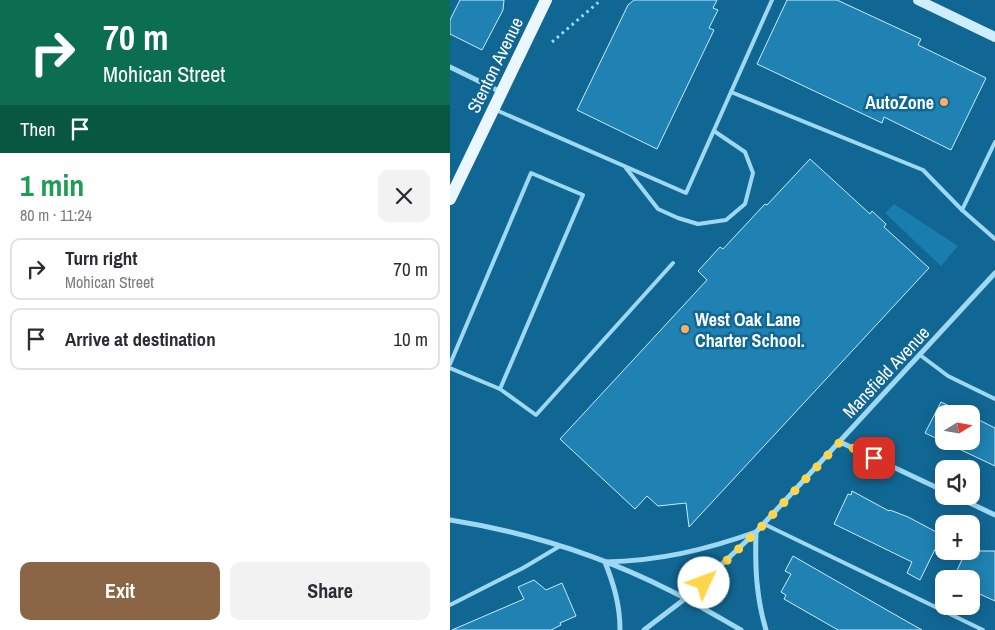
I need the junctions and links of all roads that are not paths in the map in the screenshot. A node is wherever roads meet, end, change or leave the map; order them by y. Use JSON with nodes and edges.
{"nodes":[{"id":1,"x":546,"y":0,"type":"edge"},
{"id":2,"x":772,"y":0,"type":"edge"},
{"id":3,"x":918,"y":0,"type":"edge"},
{"id":4,"x":995,"y":37,"type":"edge"},
{"id":5,"x":450,"y":66,"type":"edge"},
{"id":6,"x":731,"y":92,"type":"junction"},
{"id":7,"x":502,"y":93,"type":"junction"},
{"id":8,"x":494,"y":109,"type":"junction"},
{"id":9,"x":714,"y":131,"type":"junction"},
{"id":10,"x":995,"y":142,"type":"edge"},
{"id":11,"x":624,"y":166,"type":"junction"},
{"id":12,"x":451,"y":195,"type":"edge"},
{"id":13,"x":962,"y":210,"type":"junction"},
{"id":14,"x":995,"y":239,"type":"edge"},
{"id":15,"x":673,"y":263,"type":"dead end"},
{"id":16,"x":994,"y":277,"type":"edge"},
{"id":17,"x":920,"y":355,"type":"junction"},
{"id":18,"x":450,"y":364,"type":"edge"},
{"id":19,"x":450,"y":368,"type":"edge"},
{"id":20,"x":500,"y":389,"type":"junction"},
{"id":21,"x":995,"y":399,"type":"edge"},
{"id":22,"x":840,"y":442,"type":"junction"},
{"id":23,"x":935,"y":487,"type":"edge"},
{"id":24,"x":974,"y":505,"type":"edge"},
{"id":25,"x":995,"y":515,"type":"edge"},
{"id":26,"x":450,"y":520,"type":"edge"},
{"id":27,"x":764,"y":524,"type":"junction"},
{"id":28,"x":756,"y":532,"type":"junction"},
{"id":29,"x":560,"y":546,"type":"junction"},
{"id":30,"x":605,"y":562,"type":"junction"},
{"id":31,"x":686,"y":598,"type":"junction"},
{"id":32,"x":450,"y":605,"type":"edge"},
{"id":33,"x":620,"y":630,"type":"edge"},
{"id":34,"x":644,"y":630,"type":"edge"},
{"id":35,"x":741,"y":630,"type":"edge"},
{"id":36,"x":766,"y":630,"type":"edge"},
{"id":37,"x":983,"y":630,"type":"edge"}],
"edges":[{"from":1,"to":7,"type":"main road","name":"Stenton Avenue"},
{"from":2,"to":6,"type":"lane"},
{"from":3,"to":4,"type":"main road"},
{"from":5,"to":7,"type":"street"},
{"from":6,"to":9,"type":"lane"},
{"from":6,"to":13,"type":"lane"},
{"from":7,"to":8,"type":"main road","name":"Stenton Avenue"},
{"from":8,"to":11,"type":"lane"},
{"from":8,"to":12,"type":"main road","name":"Stenton Avenue"},
{"from":9,"to":11,"type":"lane"},
{"from":9,"to":11,"type":"lane"},
{"from":10,"to":13,"type":"lane"},
{"from":13,"to":14,"type":"lane"},
{"from":15,"to":20,"type":"lane"},
{"from":16,"to":17,"type":"street","name":"Mansfield Avenue"},
{"from":17,"to":21,"type":"lane"},
{"from":17,"to":22,"type":"street","name":"Mansfield Avenue"},
{"from":18,"to":20,"type":"lane"},
{"from":19,"to":20,"type":"lane"},
{"from":22,"to":23,"type":"street"},
{"from":22,"to":27,"type":"street","name":"Mansfield Avenue"},
{"from":24,"to":25,"type":"street"},
{"from":26,"to":29,"type":"street"},
{"from":27,"to":28,"type":"street","name":"Mansfield Avenue"},
{"from":27,"to":37,"type":"lane"},
{"from":28,"to":30,"type":"street","name":"Mansfield Avenue"},
{"from":28,"to":31,"type":"street","name":"Mansfield Avenue"},
{"from":28,"to":36,"type":"street"},
{"from":29,"to":30,"type":"street"},
{"from":29,"to":32,"type":"lane"},
{"from":30,"to":31,"type":"street"},
{"from":30,"to":33,"type":"street"},
{"from":31,"to":34,"type":"street","name":"Mansfield Avenue"},
{"from":31,"to":35,"type":"street"}]}
